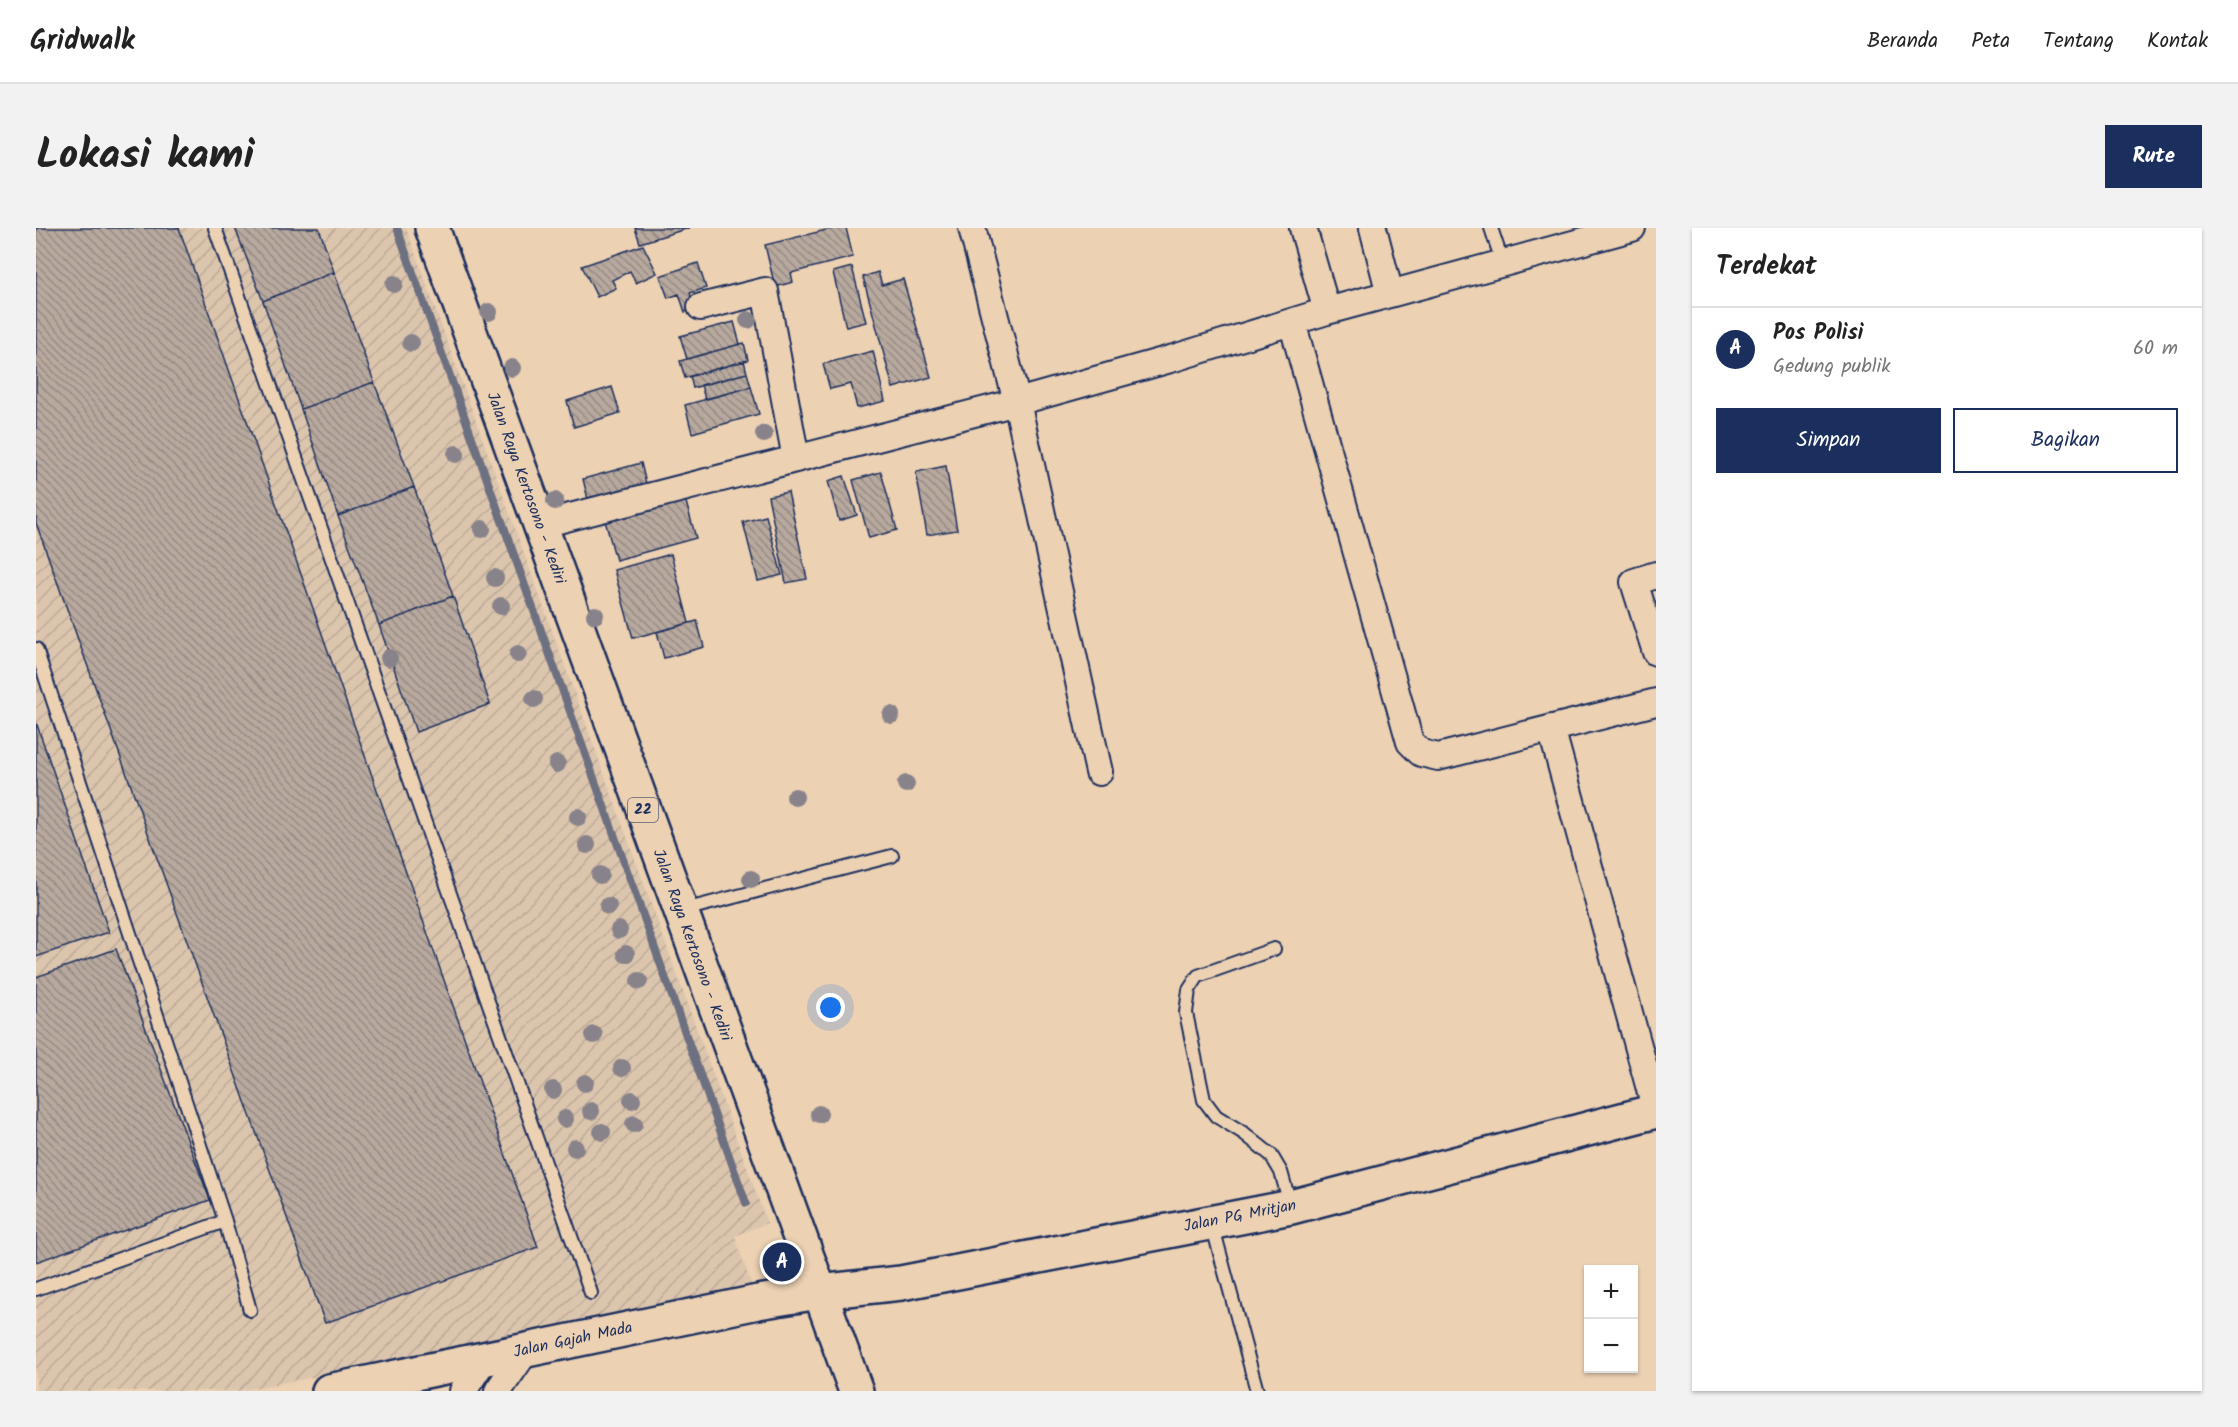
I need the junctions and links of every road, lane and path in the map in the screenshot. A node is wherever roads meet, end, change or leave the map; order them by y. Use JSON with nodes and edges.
{"nodes":[{"id":1,"x":215,"y":228,"type":"edge"},
{"id":2,"x":432,"y":228,"type":"edge"},
{"id":3,"x":972,"y":228,"type":"edge"},
{"id":4,"x":1303,"y":228,"type":"edge"},
{"id":5,"x":1373,"y":228,"type":"edge"},
{"id":6,"x":1491,"y":228,"type":"edge"},
{"id":7,"x":1632,"y":228,"type":"edge"},
{"id":8,"x":1503,"y":264,"type":"junction"},
{"id":9,"x":1390,"y":294,"type":"junction"},
{"id":10,"x":701,"y":307,"type":"dead end"},
{"id":11,"x":1327,"y":311,"type":"junction"},
{"id":12,"x":1292,"y":322,"type":"junction"},
{"id":13,"x":1017,"y":402,"type":"junction"},
{"id":14,"x":796,"y":459,"type":"junction"},
{"id":15,"x":539,"y":525,"type":"junction"},
{"id":16,"x":1656,"y":575,"type":"edge"},
{"id":17,"x":36,"y":649,"type":"edge"},
{"id":18,"x":1656,"y":652,"type":"edge"},
{"id":19,"x":1656,"y":702,"type":"edge"},
{"id":20,"x":1551,"y":728,"type":"junction"},
{"id":21,"x":1099,"y":772,"type":"dead end"},
{"id":22,"x":892,"y":856,"type":"dead end"},
{"id":23,"x":680,"y":911,"type":"junction"},
{"id":24,"x":1274,"y":949,"type":"dead end"},
{"id":25,"x":1656,"y":1112,"type":"edge"},
{"id":26,"x":1291,"y":1207,"type":"junction"},
{"id":27,"x":225,"y":1221,"type":"junction"},
{"id":28,"x":1212,"y":1222,"type":"junction"},
{"id":29,"x":36,"y":1289,"type":"edge"},
{"id":30,"x":819,"y":1292,"type":"junction"},
{"id":31,"x":591,"y":1293,"type":"dead end"},
{"id":32,"x":250,"y":1310,"type":"dead end"},
{"id":33,"x":527,"y":1348,"type":"junction"},
{"id":34,"x":484,"y":1359,"type":"junction"},
{"id":35,"x":329,"y":1391,"type":"edge"},
{"id":36,"x":463,"y":1391,"type":"edge"},
{"id":37,"x":498,"y":1391,"type":"edge"},
{"id":38,"x":856,"y":1391,"type":"edge"},
{"id":39,"x":1257,"y":1391,"type":"edge"}],
"edges":[{"from":1,"to":31,"type":"lane"},
{"from":2,"to":15,"type":"main road","name":"Jalan Raya Kertosono - Kediri","number":"22"},
{"from":3,"to":13,"type":"street"},
{"from":4,"to":11,"type":"street"},
{"from":5,"to":9,"type":"street"},
{"from":6,"to":8,"type":"lane"},
{"from":7,"to":8,"type":"street"},
{"from":8,"to":9,"type":"street"},
{"from":9,"to":11,"type":"street"},
{"from":10,"to":14,"type":"street"},
{"from":11,"to":12,"type":"street"},
{"from":12,"to":13,"type":"street"},
{"from":12,"to":20,"type":"street"},
{"from":13,"to":14,"type":"street"},
{"from":13,"to":21,"type":"street"},
{"from":14,"to":15,"type":"street"},
{"from":15,"to":23,"type":"main road","name":"Jalan Raya Kertosono - Kediri","number":"22"},
{"from":16,"to":18,"type":"street"},
{"from":17,"to":27,"type":"lane"},
{"from":19,"to":20,"type":"street"},
{"from":20,"to":25,"type":"street"},
{"from":22,"to":23,"type":"lane"},
{"from":23,"to":30,"type":"main road","name":"Jalan Raya Kertosono - Kediri","number":"22"},
{"from":24,"to":26,"type":"lane"},
{"from":25,"to":26,"type":"main road","name":"Jalan PG Mritjan"},
{"from":26,"to":28,"type":"main road","name":"Jalan PG Mritjan"},
{"from":27,"to":29,"type":"lane"},
{"from":27,"to":32,"type":"lane"},
{"from":28,"to":30,"type":"main road","name":"Jalan PG Mritjan"},
{"from":28,"to":39,"type":"lane"},
{"from":30,"to":33,"type":"main road","name":"Jalan Gajah Mada"},
{"from":30,"to":38,"type":"main road","name":"Jalan Raya Kertosono - Kediri","number":"22"},
{"from":33,"to":34,"type":"main road","name":"Jalan Gajah Mada"},
{"from":33,"to":37,"type":"street"},
{"from":34,"to":35,"type":"main road","name":"Jalan Gajah Mada"},
{"from":34,"to":36,"type":"street"}]}
